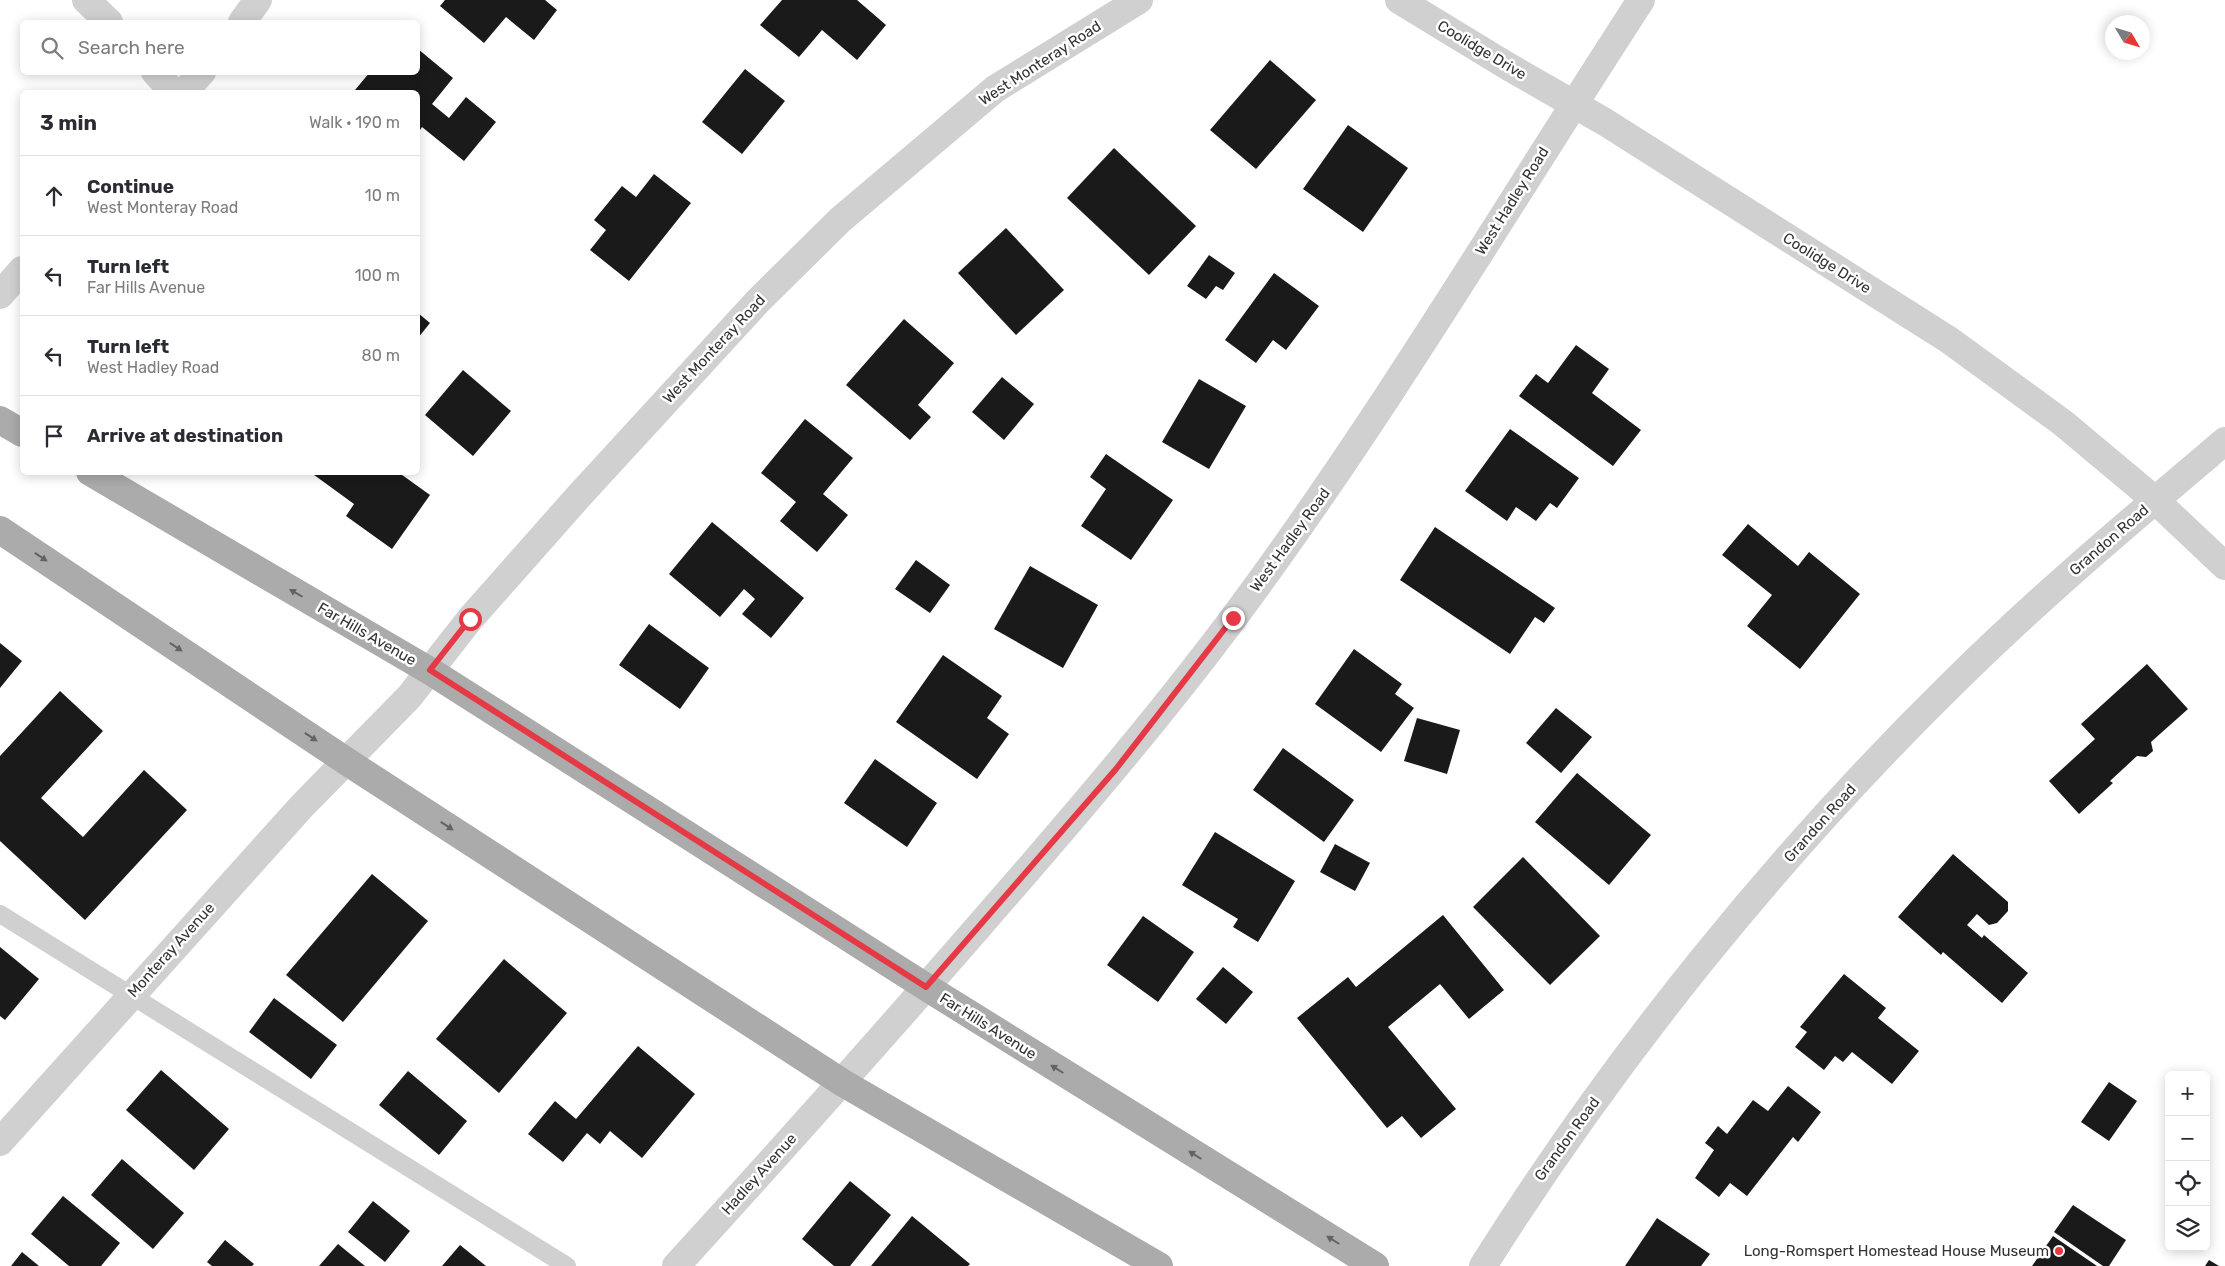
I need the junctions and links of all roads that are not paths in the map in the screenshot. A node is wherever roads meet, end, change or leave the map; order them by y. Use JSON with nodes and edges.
{"nodes":[{"id":1,"x":86,"y":0,"type":"edge"},
{"id":2,"x":258,"y":0,"type":"edge"},
{"id":3,"x":1139,"y":0,"type":"edge"},
{"id":4,"x":1399,"y":0,"type":"edge"},
{"id":5,"x":1641,"y":0,"type":"edge"},
{"id":6,"x":107,"y":20,"type":"edge"},
{"id":7,"x":243,"y":20,"type":"edge"},
{"id":8,"x":158,"y":75,"type":"edge"},
{"id":9,"x":199,"y":75,"type":"edge"},
{"id":10,"x":171,"y":90,"type":"edge"},
{"id":11,"x":186,"y":90,"type":"edge"},
{"id":12,"x":1573,"y":104,"type":"junction"},
{"id":13,"x":20,"y":272,"type":"edge"},
{"id":14,"x":0,"y":295,"type":"edge"},
{"id":15,"x":0,"y":420,"type":"edge"},
{"id":16,"x":20,"y":432,"type":"edge"},
{"id":17,"x":2225,"y":441,"type":"edge"},
{"id":18,"x":95,"y":475,"type":"edge"},
{"id":19,"x":2155,"y":500,"type":"junction"},
{"id":20,"x":0,"y":530,"type":"edge"},
{"id":21,"x":2225,"y":566,"type":"edge"},
{"id":22,"x":430,"y":670,"type":"junction"},
{"id":23,"x":346,"y":761,"type":"junction"},
{"id":24,"x":0,"y":914,"type":"edge"},
{"id":25,"x":926,"y":987,"type":"junction"},
{"id":26,"x":130,"y":995,"type":"junction"},
{"id":27,"x":843,"y":1083,"type":"junction"},
{"id":28,"x":0,"y":1142,"type":"edge"},
{"id":29,"x":567,"y":1266,"type":"edge"},
{"id":30,"x":676,"y":1266,"type":"edge"},
{"id":31,"x":1159,"y":1266,"type":"edge"},
{"id":32,"x":1375,"y":1266,"type":"edge"},
{"id":33,"x":1484,"y":1266,"type":"edge"}],
"edges":[{"from":1,"to":6,"type":"street"},
{"from":2,"to":7,"type":"street"},
{"from":3,"to":22,"type":"street","name":"West Monteray Road"},
{"from":4,"to":12,"type":"street","name":"Coolidge Drive"},
{"from":5,"to":12,"type":"street","name":"West Hadley Road"},
{"from":8,"to":10,"type":"street"},
{"from":9,"to":11,"type":"street"},
{"from":12,"to":19,"type":"street","name":"Coolidge Drive"},
{"from":12,"to":25,"type":"street","name":"West Hadley Road"},
{"from":13,"to":14,"type":"street"},
{"from":15,"to":16,"type":"main road"},
{"from":17,"to":19,"type":"street","name":"Grandon Road"},
{"from":22,"to":18,"type":"main road","name":"Far Hills Avenue","one_way":true},
{"from":19,"to":21,"type":"street","name":"Coolidge Drive"},
{"from":19,"to":33,"type":"street","name":"Grandon Road"},
{"from":20,"to":23,"type":"main road","one_way":true},
{"from":22,"to":23,"type":"street","name":"West Monteray Road"},
{"from":22,"to":25,"type":"main road","name":"Far Hills Avenue"},
{"from":23,"to":26,"type":"street","name":"Monteray Avenue"},
{"from":23,"to":27,"type":"main road","one_way":true},
{"from":24,"to":26,"type":"lane"},
{"from":25,"to":27,"type":"street","name":"West Hadley Road"},
{"from":32,"to":25,"type":"main road","name":"Far Hills Avenue","one_way":true},
{"from":26,"to":28,"type":"street","name":"Monteray Avenue"},
{"from":26,"to":29,"type":"lane"},
{"from":27,"to":30,"type":"street","name":"Hadley Avenue"},
{"from":27,"to":31,"type":"main road"}]}
